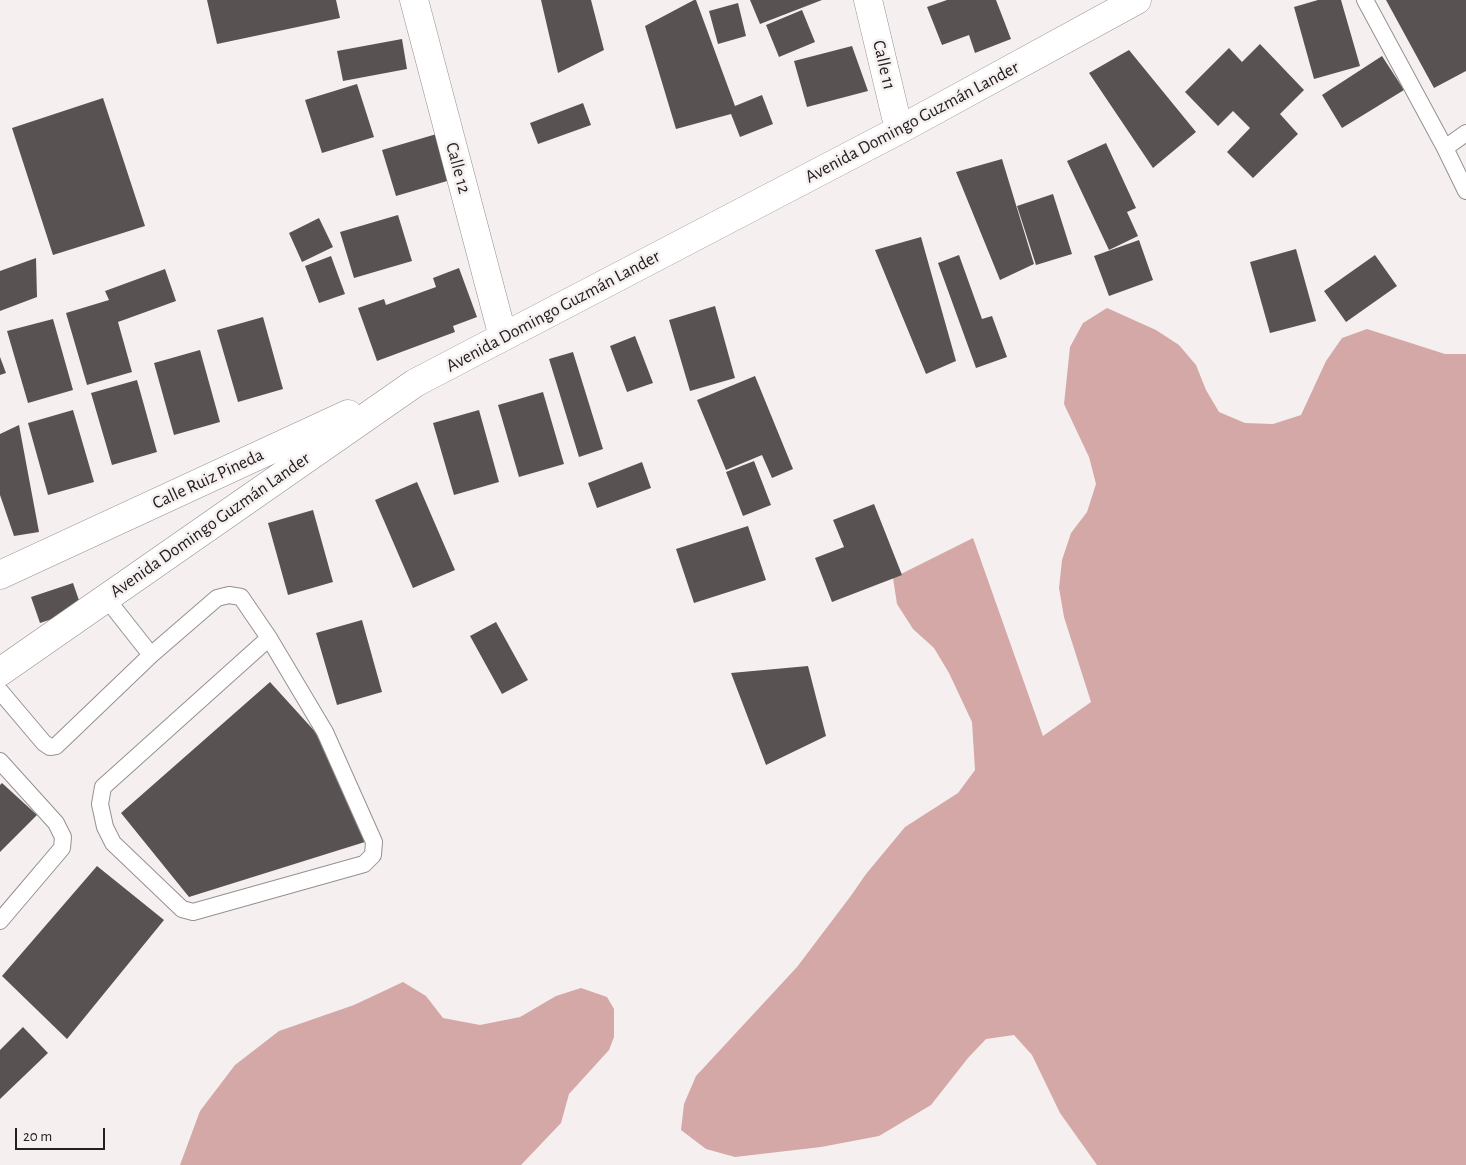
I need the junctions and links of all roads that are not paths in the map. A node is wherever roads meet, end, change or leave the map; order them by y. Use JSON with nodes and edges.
{"nodes":[{"id":1,"x":414,"y":0,"type":"edge"},
{"id":2,"x":868,"y":0,"type":"edge"},
{"id":3,"x":1137,"y":0,"type":"edge"},
{"id":4,"x":1365,"y":0,"type":"edge"},
{"id":5,"x":899,"y":130,"type":"junction"},
{"id":6,"x":1466,"y":133,"type":"edge"},
{"id":7,"x":1445,"y":148,"type":"junction"},
{"id":8,"x":1466,"y":191,"type":"edge"},
{"id":9,"x":503,"y":337,"type":"junction"},
{"id":10,"x":415,"y":383,"type":"junction"},
{"id":11,"x":0,"y":575,"type":"edge"},
{"id":12,"x":106,"y":598,"type":"junction"},
{"id":13,"x":269,"y":638,"type":"junction"},
{"id":14,"x":151,"y":655,"type":"junction"},
{"id":15,"x":0,"y":672,"type":"edge"},
{"id":16,"x":0,"y":691,"type":"edge"},
{"id":17,"x":0,"y":761,"type":"edge"},
{"id":18,"x":0,"y":922,"type":"edge"}],
"edges":[{"from":1,"to":9,"type":"street","name":"Calle 12"},
{"from":2,"to":5,"type":"street","name":"Calle 11"},
{"from":3,"to":5,"type":"street","name":"Avenida Domingo Guzmán Lander"},
{"from":4,"to":7,"type":"lane"},
{"from":5,"to":9,"type":"street","name":"Avenida Domingo Guzmán Lander"},
{"from":6,"to":7,"type":"lane"},
{"from":7,"to":8,"type":"lane"},
{"from":9,"to":10,"type":"street","name":"Avenida Domingo Guzmán Lander"},
{"from":10,"to":11,"type":"street","name":"Calle Ruiz Pineda"},
{"from":10,"to":12,"type":"street","name":"Avenida Domingo Guzmán Lander"},
{"from":12,"to":14,"type":"lane"},
{"from":12,"to":15,"type":"street","name":"Avenida Domingo Guzmán Lander"},
{"from":13,"to":13,"type":"lane"},
{"from":13,"to":14,"type":"lane"},
{"from":14,"to":16,"type":"lane"},
{"from":17,"to":18,"type":"lane"}]}
